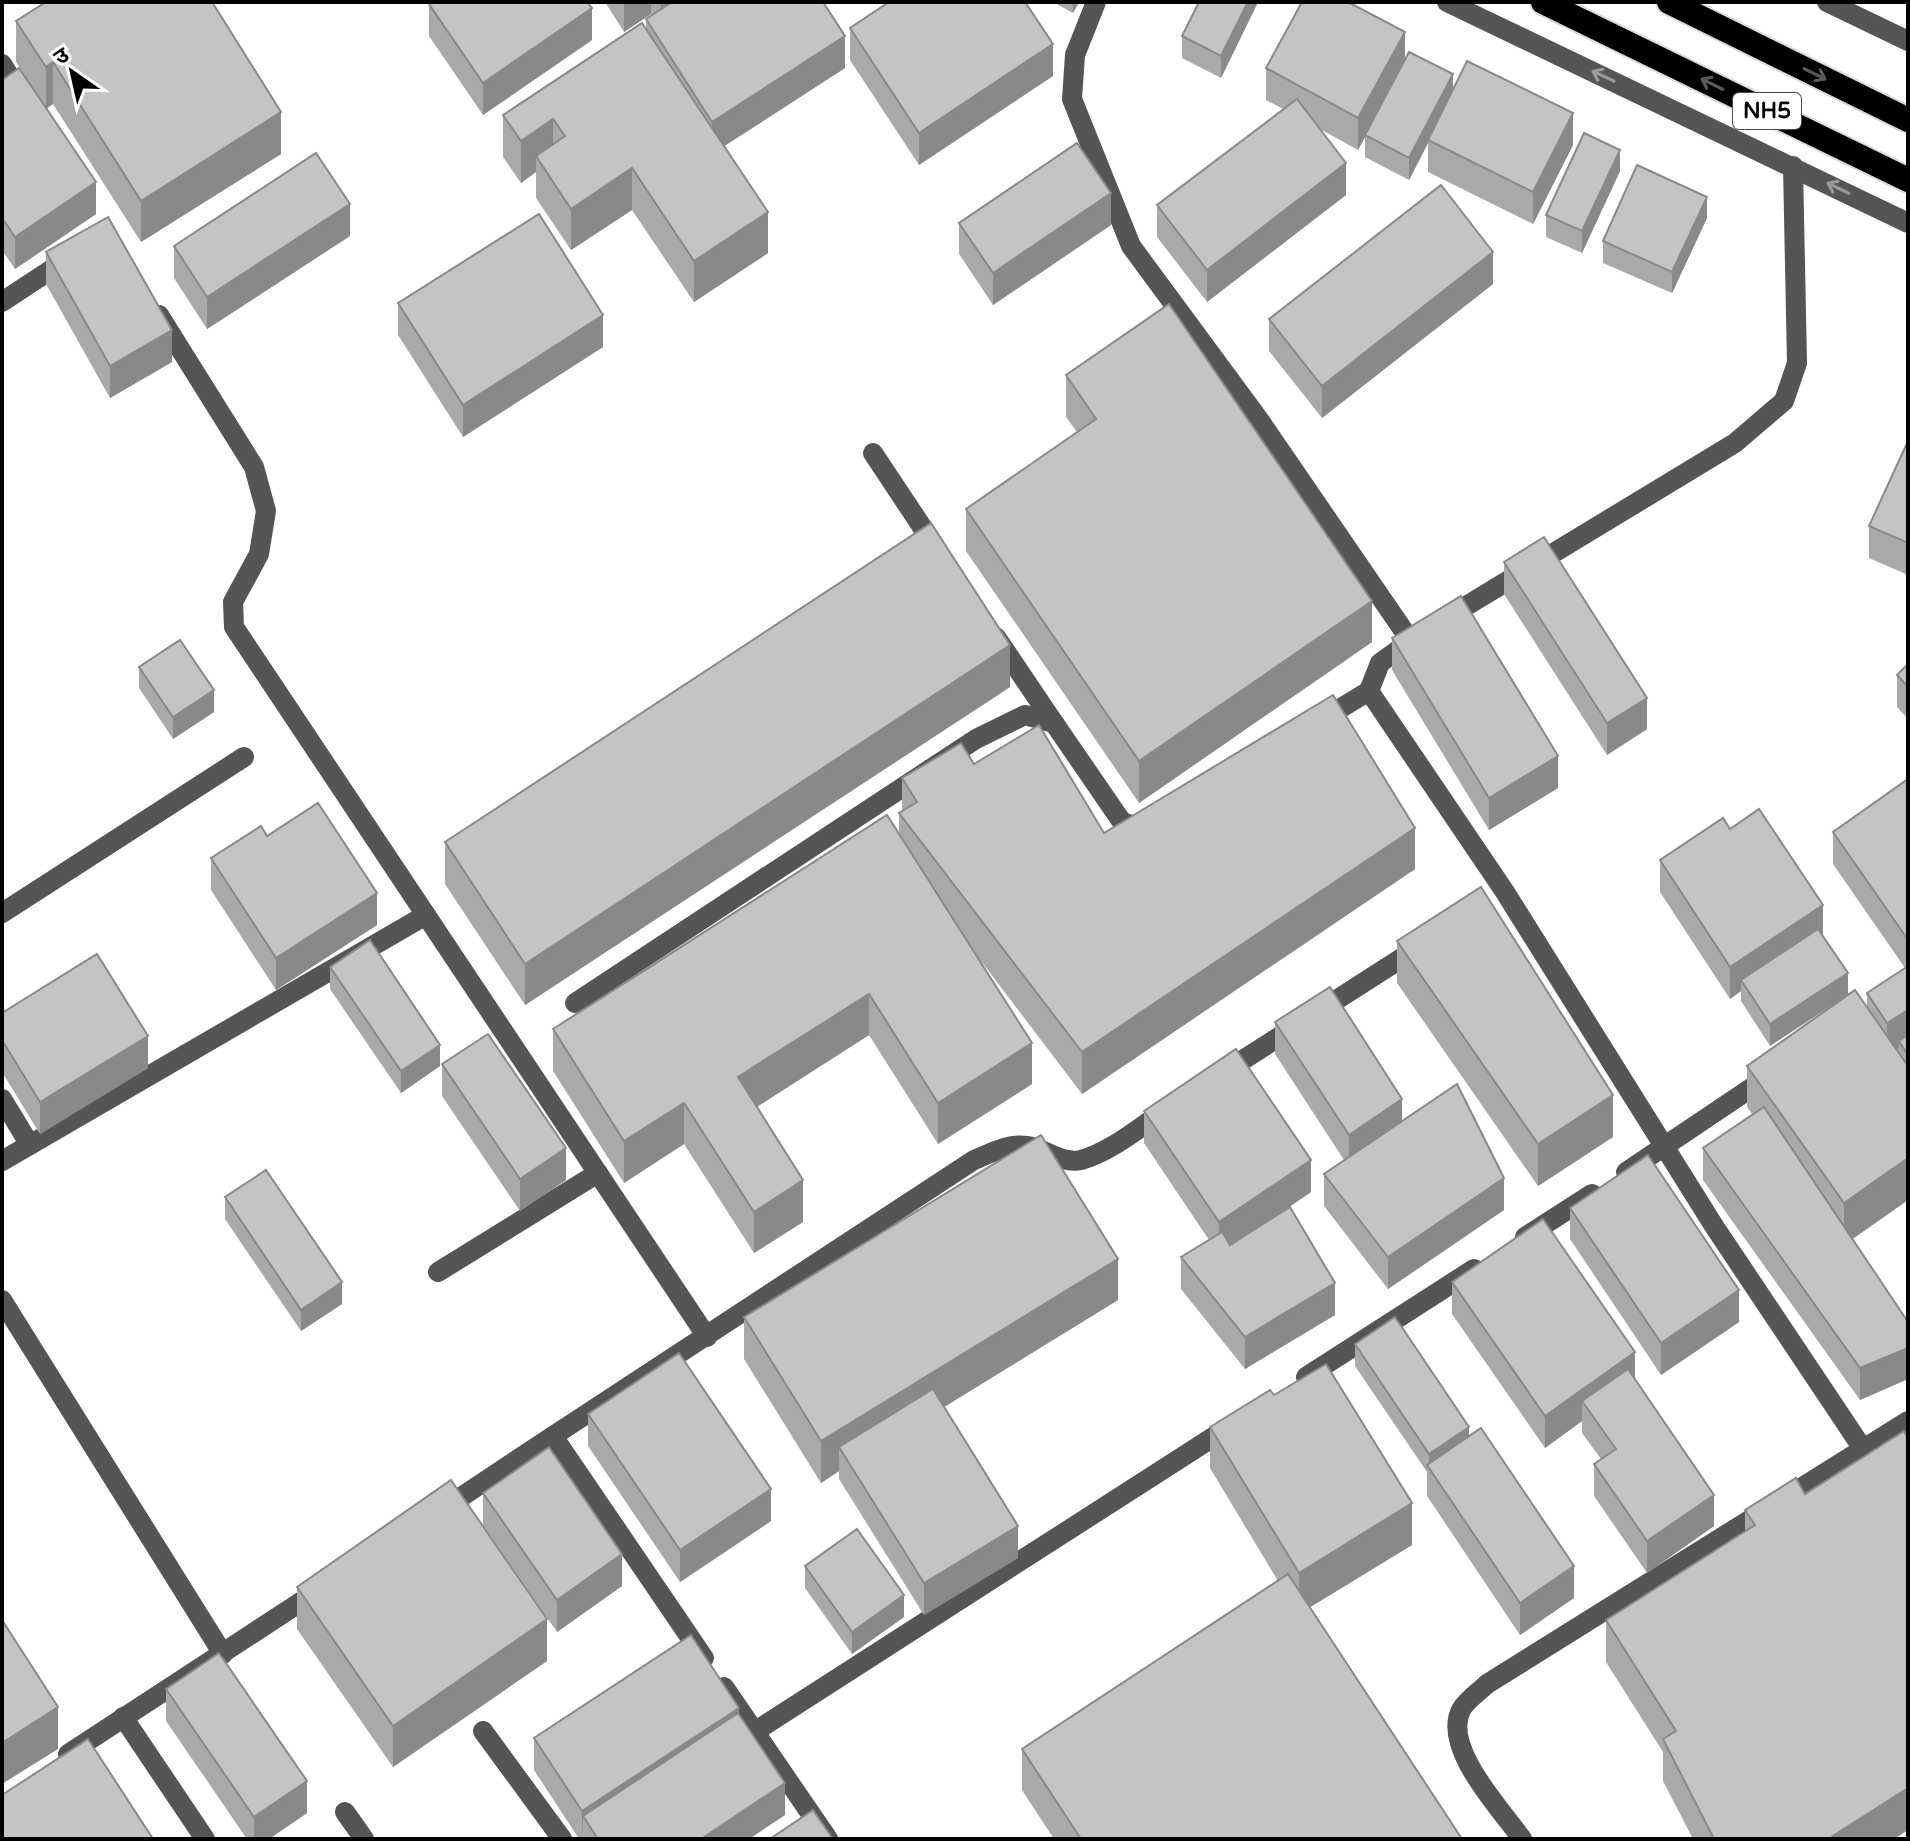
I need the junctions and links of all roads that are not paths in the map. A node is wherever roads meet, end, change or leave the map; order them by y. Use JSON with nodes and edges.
{"nodes":[{"id":1,"x":1096,"y":2,"type":"edge"},
{"id":2,"x":1447,"y":2,"type":"edge"},
{"id":3,"x":1543,"y":2,"type":"edge"},
{"id":4,"x":1669,"y":2,"type":"edge"},
{"id":5,"x":1827,"y":2,"type":"edge"},
{"id":6,"x":1908,"y":41,"type":"edge"},
{"id":7,"x":2,"y":64,"type":"edge"},
{"id":8,"x":34,"y":116,"type":"edge"},
{"id":9,"x":1908,"y":120,"type":"edge"},
{"id":10,"x":1793,"y":166,"type":"junction"},
{"id":11,"x":1908,"y":180,"type":"edge"},
{"id":12,"x":1908,"y":223,"type":"edge"},
{"id":13,"x":81,"y":250,"type":"edge"},
{"id":14,"x":148,"y":298,"type":"edge"},
{"id":15,"x":2,"y":302,"type":"edge"},
{"id":16,"x":873,"y":453,"type":"dead end"},
{"id":17,"x":950,"y":569,"type":"edge"},
{"id":18,"x":985,"y":621,"type":"edge"},
{"id":19,"x":1410,"y":640,"type":"junction"},
{"id":20,"x":1369,"y":691,"type":"junction"},
{"id":21,"x":1054,"y":723,"type":"junction"},
{"id":22,"x":1303,"y":732,"type":"edge"},
{"id":23,"x":244,"y":757,"type":"dead end"},
{"id":24,"x":1171,"y":813,"type":"edge"},
{"id":25,"x":2,"y":913,"type":"edge"},
{"id":26,"x":426,"y":915,"type":"junction"},
{"id":27,"x":1439,"y":934,"type":"edge"},
{"id":28,"x":575,"y":1003,"type":"dead end"},
{"id":29,"x":1785,"y":1066,"type":"edge"},
{"id":30,"x":1204,"y":1085,"type":"edge"},
{"id":31,"x":2,"y":1099,"type":"edge"},
{"id":32,"x":1178,"y":1102,"type":"edge"},
{"id":33,"x":30,"y":1145,"type":"junction"},
{"id":34,"x":1666,"y":1146,"type":"junction"},
{"id":35,"x":2,"y":1161,"type":"edge"},
{"id":36,"x":598,"y":1173,"type":"junction"},
{"id":37,"x":438,"y":1272,"type":"dead end"},
{"id":38,"x":2,"y":1300,"type":"edge"},
{"id":39,"x":707,"y":1337,"type":"junction"},
{"id":40,"x":1291,"y":1387,"type":"edge"},
{"id":41,"x":1250,"y":1413,"type":"edge"},
{"id":42,"x":1908,"y":1421,"type":"edge"},
{"id":43,"x":553,"y":1436,"type":"junction"},
{"id":44,"x":1863,"y":1449,"type":"junction"},
{"id":45,"x":421,"y":1523,"type":"edge"},
{"id":46,"x":342,"y":1575,"type":"edge"},
{"id":47,"x":223,"y":1654,"type":"junction"},
{"id":48,"x":123,"y":1717,"type":"junction"},
{"id":49,"x":483,"y":1731,"type":"dead end"},
{"id":50,"x":754,"y":1732,"type":"junction"},
{"id":51,"x":50,"y":1767,"type":"edge"},
{"id":52,"x":345,"y":1812,"type":"dead end"},
{"id":53,"x":205,"y":1839,"type":"edge"},
{"id":54,"x":364,"y":1839,"type":"edge"},
{"id":55,"x":562,"y":1839,"type":"edge"},
{"id":56,"x":828,"y":1839,"type":"edge"},
{"id":57,"x":1522,"y":1839,"type":"edge"}],
"edges":[{"from":1,"to":19,"type":"street"},
{"from":10,"to":2,"type":"street","number":"NH5","one_way":true},
{"from":11,"to":3,"type":"highway","number":"NH5","one_way":true},
{"from":4,"to":9,"type":"highway","number":"NH5","one_way":true},
{"from":5,"to":6,"type":"street"},
{"from":7,"to":8,"type":"street"},
{"from":12,"to":10,"type":"street","number":"NH5","one_way":true},
{"from":10,"to":19,"type":"street"},
{"from":13,"to":15,"type":"street"},
{"from":14,"to":26,"type":"street"},
{"from":16,"to":17,"type":"street"},
{"from":18,"to":21,"type":"street"},
{"from":19,"to":20,"type":"street"},
{"from":20,"to":22,"type":"street"},
{"from":20,"to":34,"type":"street"},
{"from":21,"to":24,"type":"street"},
{"from":21,"to":28,"type":"street"},
{"from":23,"to":25,"type":"street"},
{"from":26,"to":33,"type":"street"},
{"from":26,"to":36,"type":"street"},
{"from":27,"to":30,"type":"street"},
{"from":29,"to":34,"type":"street"},
{"from":31,"to":33,"type":"street"},
{"from":32,"to":39,"type":"street"},
{"from":33,"to":35,"type":"street"},
{"from":34,"to":40,"type":"street"},
{"from":34,"to":44,"type":"street"},
{"from":36,"to":37,"type":"street"},
{"from":36,"to":39,"type":"street"},
{"from":38,"to":47,"type":"street"},
{"from":39,"to":43,"type":"street"},
{"from":41,"to":50,"type":"street"},
{"from":42,"to":44,"type":"street"},
{"from":43,"to":45,"type":"street"},
{"from":43,"to":50,"type":"street"},
{"from":44,"to":57,"type":"street"},
{"from":46,"to":47,"type":"street"},
{"from":47,"to":48,"type":"street"},
{"from":48,"to":51,"type":"street"},
{"from":48,"to":53,"type":"street"},
{"from":49,"to":55,"type":"street"},
{"from":50,"to":56,"type":"street"},
{"from":52,"to":54,"type":"street"}]}
